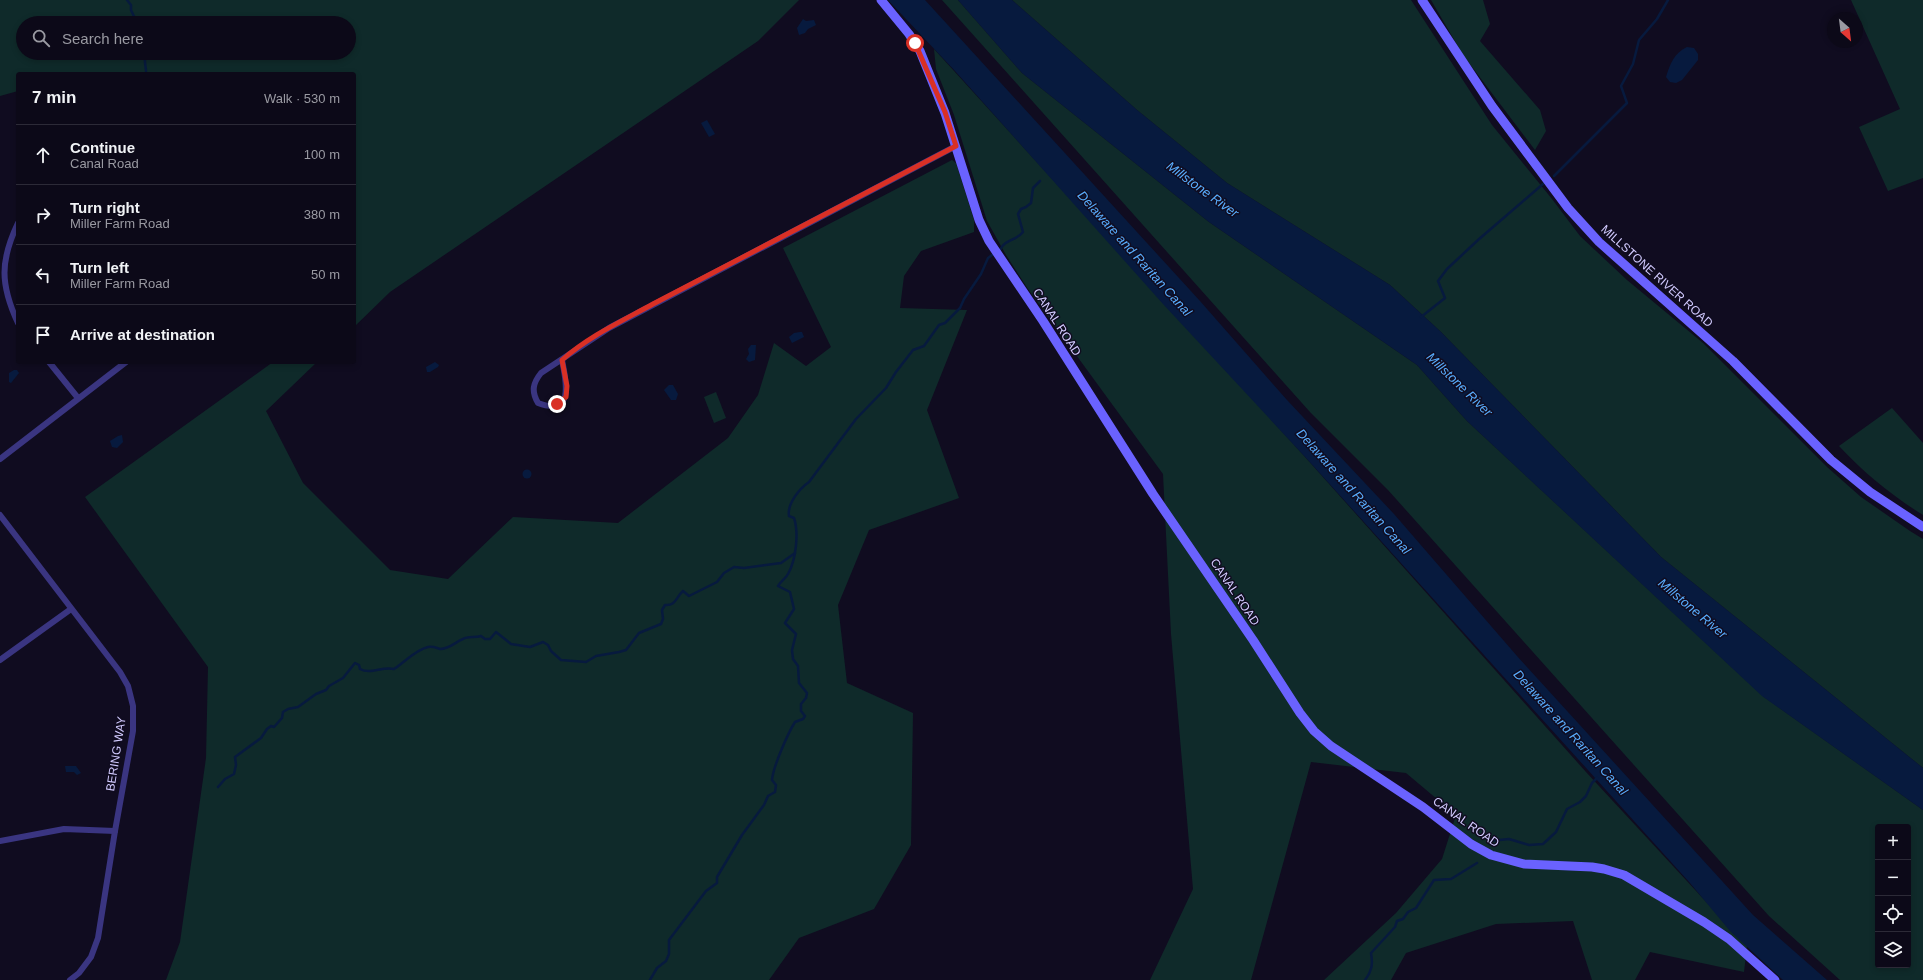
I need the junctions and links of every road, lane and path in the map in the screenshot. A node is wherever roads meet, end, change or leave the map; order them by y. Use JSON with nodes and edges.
{"nodes":[{"id":1,"x":881,"y":0,"type":"edge"},
{"id":2,"x":1422,"y":0,"type":"edge"},
{"id":3,"x":956,"y":146,"type":"junction"},
{"id":4,"x":16,"y":227,"type":"edge"},
{"id":5,"x":16,"y":319,"type":"edge"},
{"id":6,"x":562,"y":360,"type":"junction"},
{"id":7,"x":51,"y":364,"type":"edge"},
{"id":8,"x":123,"y":364,"type":"edge"},
{"id":9,"x":78,"y":398,"type":"junction"},
{"id":10,"x":0,"y":459,"type":"edge"},
{"id":11,"x":0,"y":515,"type":"edge"},
{"id":12,"x":1923,"y":526,"type":"edge"},
{"id":13,"x":71,"y":610,"type":"junction"},
{"id":14,"x":0,"y":660,"type":"edge"},
{"id":15,"x":115,"y":831,"type":"junction"},
{"id":16,"x":0,"y":841,"type":"edge"},
{"id":17,"x":70,"y":980,"type":"edge"},
{"id":18,"x":1775,"y":980,"type":"edge"}],
"edges":[{"from":1,"to":3,"type":"street","name":"CANAL ROAD"},
{"from":2,"to":12,"type":"street","name":"MILLSTONE RIVER ROAD"},
{"from":3,"to":6,"type":"street"},
{"from":3,"to":18,"type":"street","name":"CANAL ROAD"},
{"from":4,"to":5,"type":"street"},
{"from":6,"to":6,"type":"street"},
{"from":7,"to":9,"type":"street"},
{"from":8,"to":9,"type":"street"},
{"from":9,"to":10,"type":"street"},
{"from":11,"to":13,"type":"street","name":"BERING WAY"},
{"from":13,"to":14,"type":"street"},
{"from":13,"to":15,"type":"street","name":"BERING WAY"},
{"from":15,"to":16,"type":"street"},
{"from":15,"to":17,"type":"street","name":"BERING WAY"}]}
